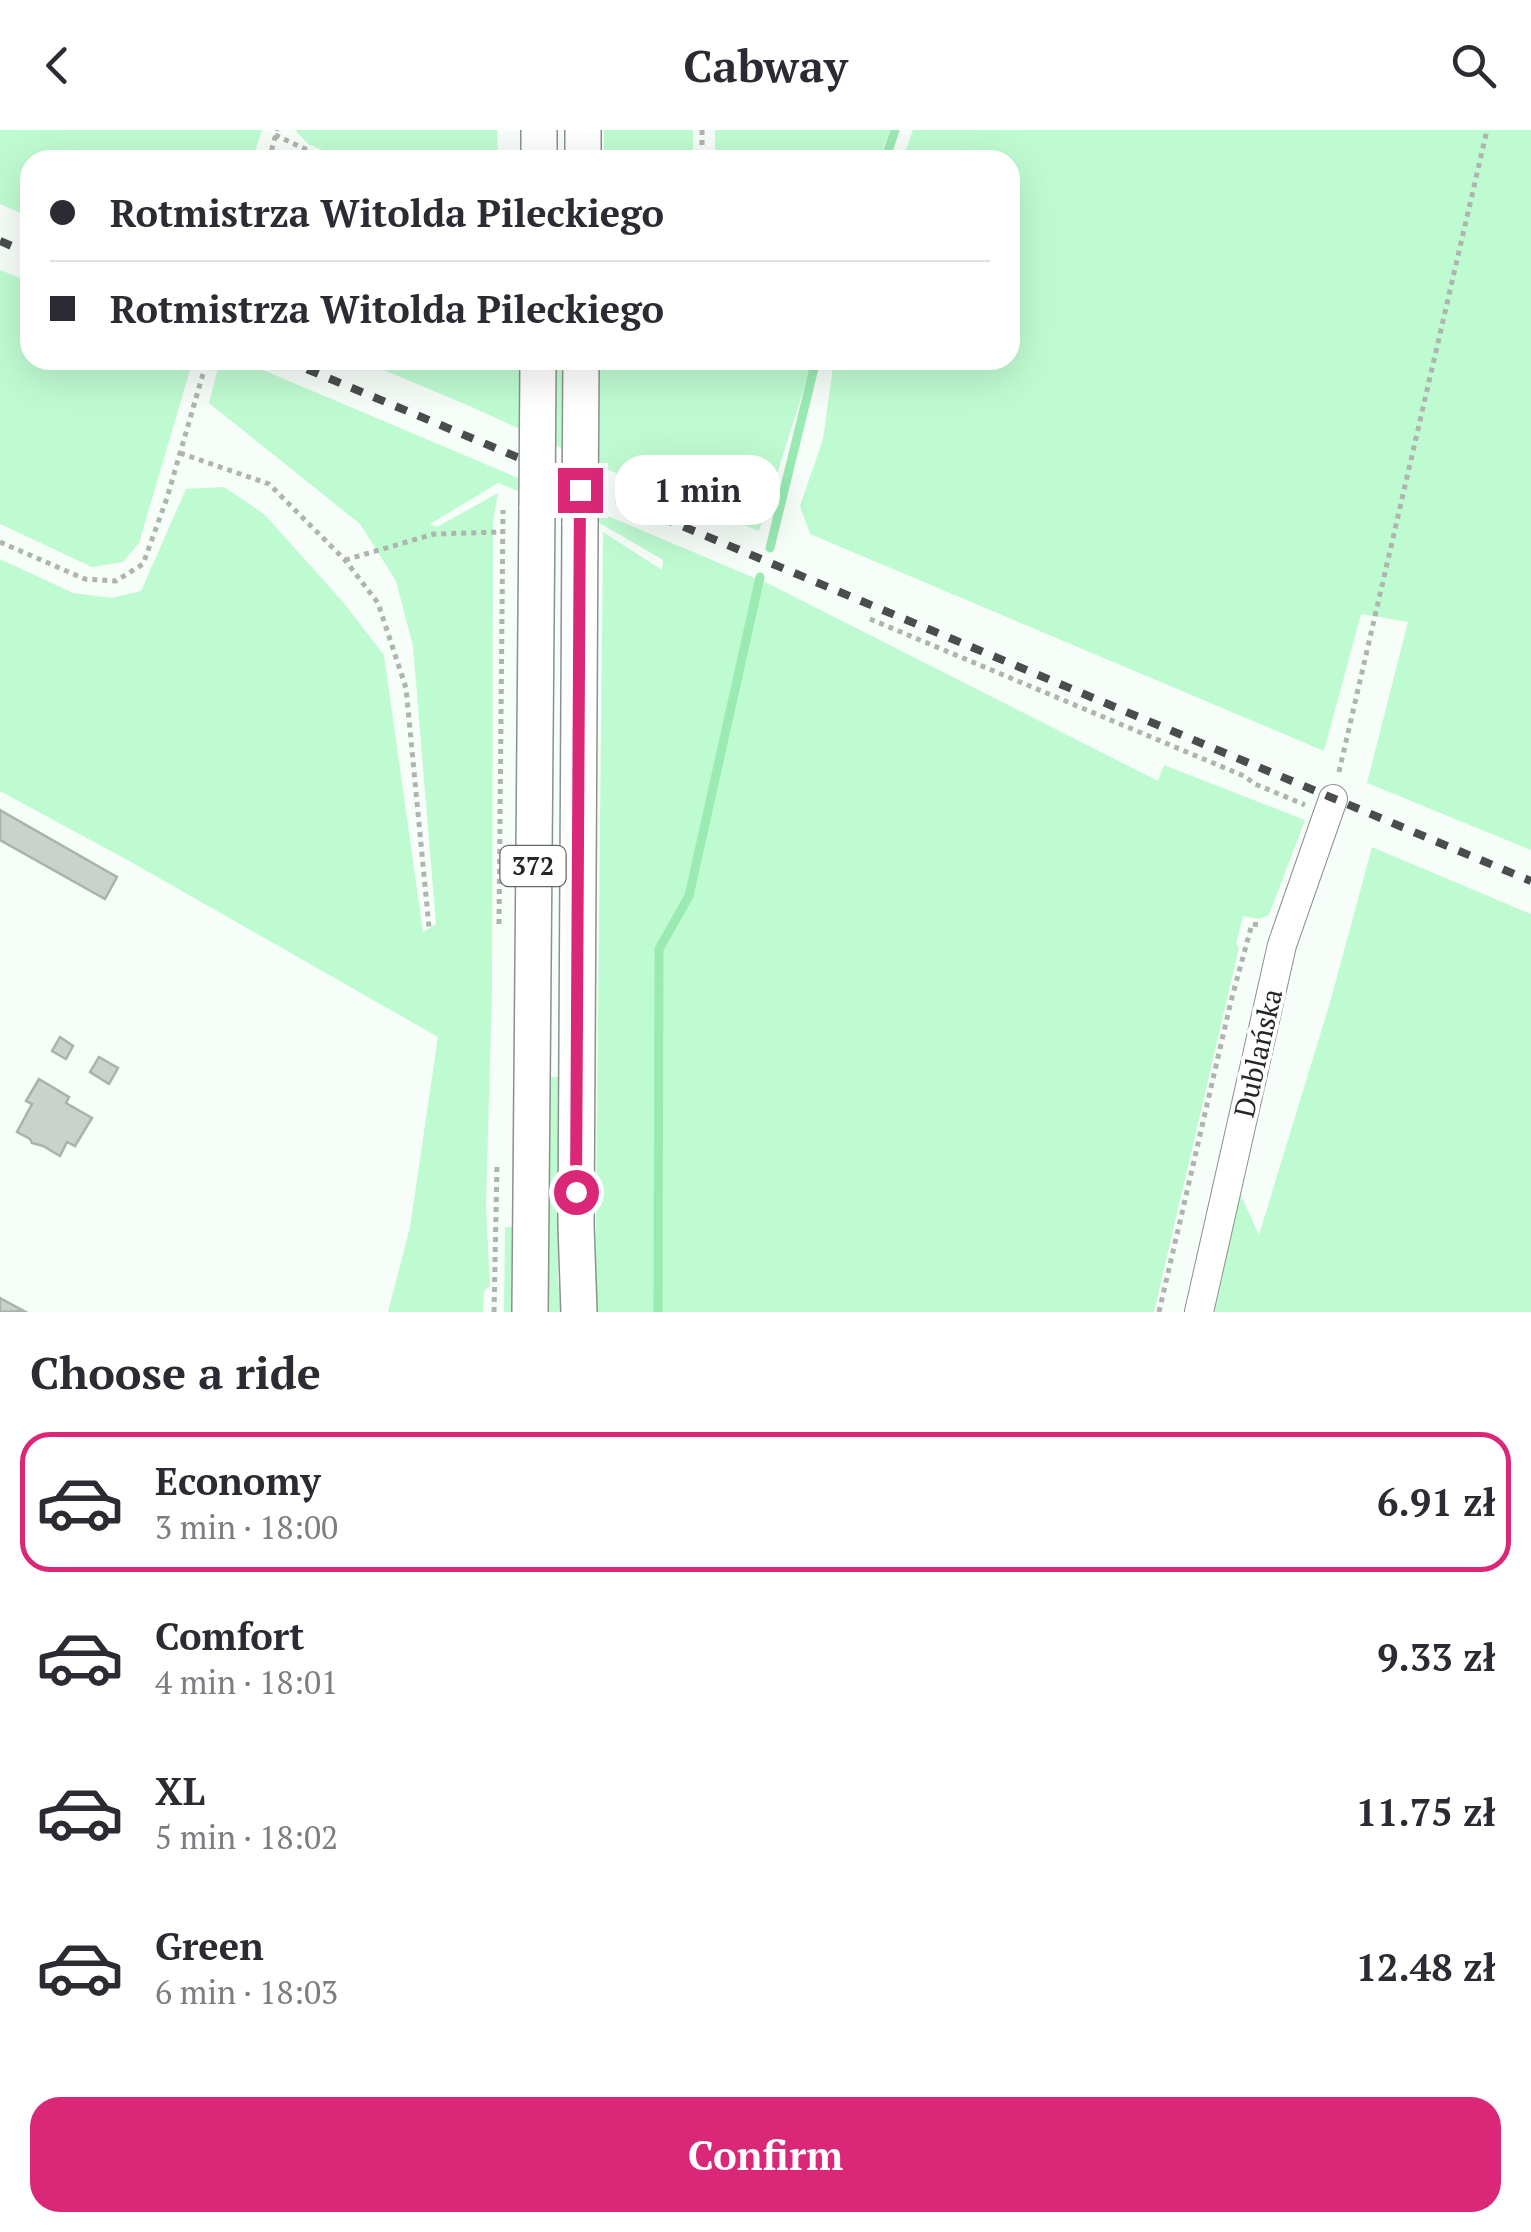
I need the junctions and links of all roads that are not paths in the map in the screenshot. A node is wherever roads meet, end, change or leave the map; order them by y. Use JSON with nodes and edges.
{"nodes":[{"id":1,"x":538,"y":370,"type":"edge"},
{"id":2,"x":581,"y":370,"type":"edge"},
{"id":3,"x":1324,"y":804,"type":"road end"},
{"id":4,"x":530,"y":1312,"type":"edge"},
{"id":5,"x":579,"y":1312,"type":"edge"},
{"id":6,"x":1200,"y":1312,"type":"edge"}],
"edges":[{"from":1,"to":4,"type":"main road","number":"372","bridge":true},
{"from":2,"to":5,"type":"main road","number":"372","bridge":true},
{"from":3,"to":6,"type":"lane","name":"Dublańska"}]}
